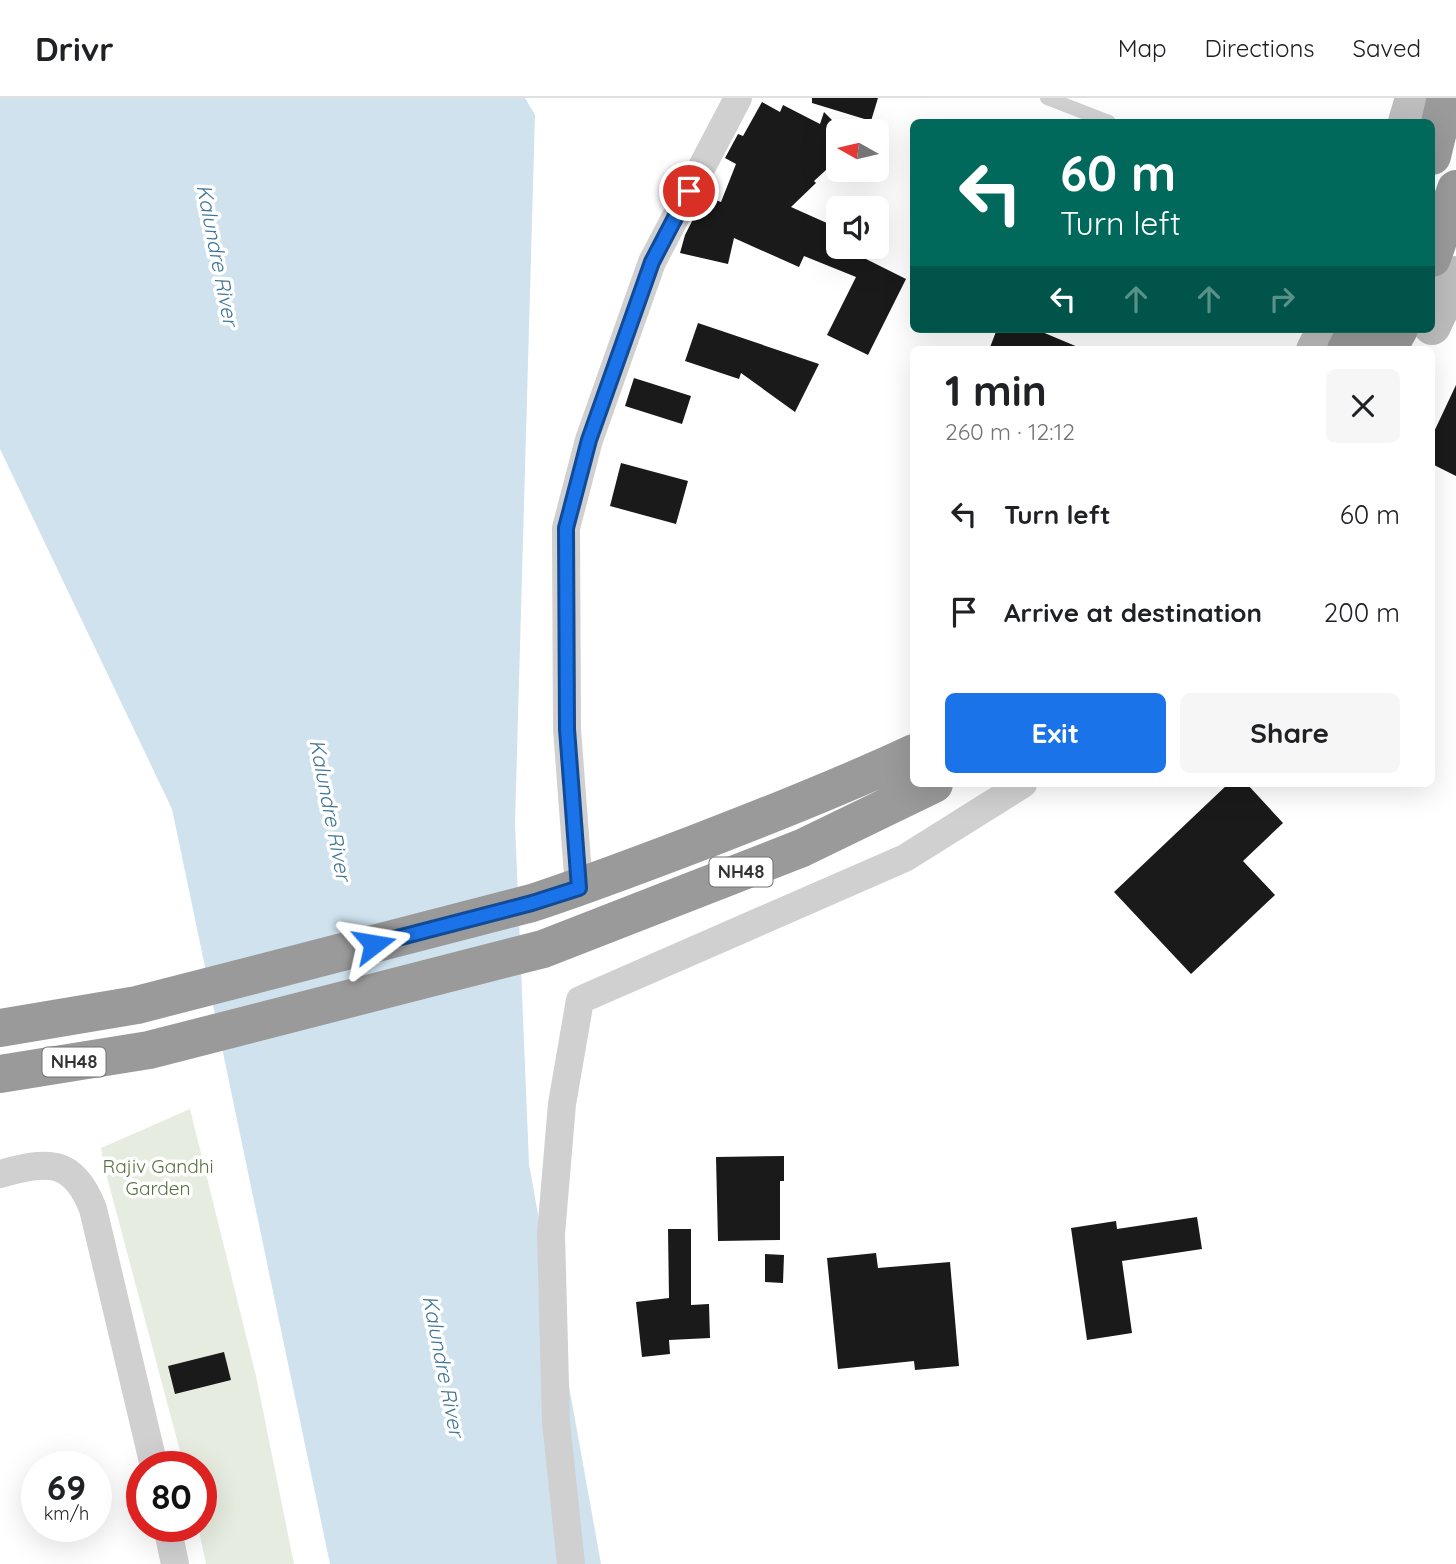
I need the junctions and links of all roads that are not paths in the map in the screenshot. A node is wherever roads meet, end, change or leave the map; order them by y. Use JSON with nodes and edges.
{"nodes":[{"id":1,"x":738,"y":98,"type":"edge"},
{"id":2,"x":1046,"y":98,"type":"edge"},
{"id":3,"x":1414,"y":98,"type":"edge"},
{"id":4,"x":1446,"y":98,"type":"edge"},
{"id":5,"x":1101,"y":119,"type":"edge"},
{"id":6,"x":1408,"y":119,"type":"edge"},
{"id":7,"x":1435,"y":144,"type":"edge"},
{"id":8,"x":1456,"y":189,"type":"edge"},
{"id":9,"x":1435,"y":249,"type":"edge"},
{"id":10,"x":1456,"y":275,"type":"edge"},
{"id":11,"x":1435,"y":320,"type":"edge"},
{"id":12,"x":910,"y":755,"type":"edge"},
{"id":13,"x":927,"y":787,"type":"edge"},
{"id":14,"x":1018,"y":787,"type":"edge"},
{"id":15,"x":579,"y":888,"type":"junction"},
{"id":16,"x":0,"y":1028,"type":"edge"},
{"id":17,"x":0,"y":1073,"type":"edge"},
{"id":18,"x":0,"y":1174,"type":"edge"},
{"id":19,"x":150,"y":1451,"type":"edge"},
{"id":20,"x":170,"y":1542,"type":"edge"},
{"id":21,"x":175,"y":1564,"type":"edge"},
{"id":22,"x":571,"y":1564,"type":"edge"}],
"edges":[{"from":1,"to":15,"type":"street"},
{"from":2,"to":5,"type":"lane"},
{"from":3,"to":6,"type":"street"},
{"from":4,"to":7,"type":"highway"},
{"from":8,"to":9,"type":"highway"},
{"from":10,"to":11,"type":"street"},
{"from":12,"to":15,"type":"highway","number":"NH48"},
{"from":13,"to":17,"type":"highway","number":"NH48"},
{"from":14,"to":22,"type":"street"},
{"from":15,"to":16,"type":"highway","number":"NH48"},
{"from":18,"to":19,"type":"street"},
{"from":20,"to":21,"type":"street"}]}
